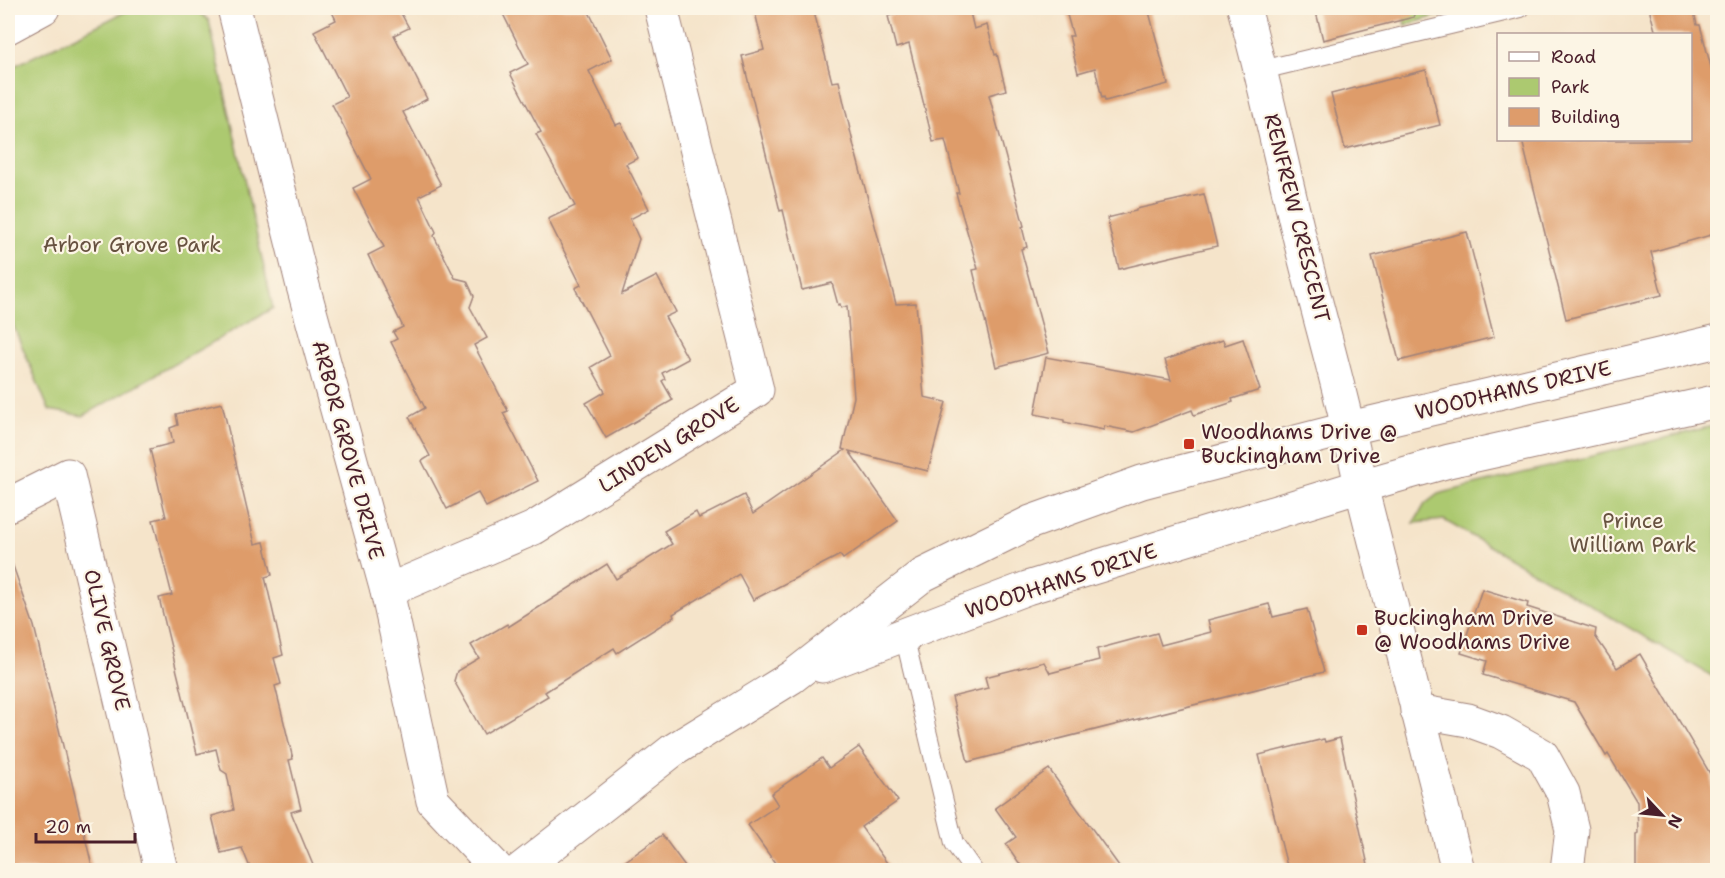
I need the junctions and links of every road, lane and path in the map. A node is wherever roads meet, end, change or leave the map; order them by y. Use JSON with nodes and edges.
{"nodes":[{"id":1,"x":43,"y":8,"type":"edge"},
{"id":2,"x":234,"y":8,"type":"edge"},
{"id":3,"x":661,"y":8,"type":"edge"},
{"id":4,"x":1244,"y":8,"type":"edge"},
{"id":5,"x":1521,"y":8,"type":"edge"},
{"id":6,"x":8,"y":27,"type":"edge"},
{"id":7,"x":1262,"y":70,"type":"junction"},
{"id":8,"x":1718,"y":342,"type":"edge"},
{"id":9,"x":1718,"y":401,"type":"edge"},
{"id":10,"x":1350,"y":428,"type":"junction"},
{"id":11,"x":1361,"y":486,"type":"junction"},
{"id":12,"x":8,"y":505,"type":"edge"},
{"id":13,"x":387,"y":591,"type":"junction"},
{"id":14,"x":904,"y":635,"type":"junction"},
{"id":15,"x":792,"y":677,"type":"junction"},
{"id":16,"x":1417,"y":711,"type":"junction"},
{"id":17,"x":161,"y":870,"type":"edge"},
{"id":18,"x":498,"y":870,"type":"edge"},
{"id":19,"x":520,"y":870,"type":"edge"},
{"id":20,"x":973,"y":870,"type":"edge"},
{"id":21,"x":1458,"y":870,"type":"edge"},
{"id":22,"x":1567,"y":870,"type":"edge"}],
"edges":[{"from":1,"to":6,"type":"street"},
{"from":2,"to":13,"type":"street","name":"ARBOR GROVE DRIVE"},
{"from":3,"to":13,"type":"street","name":"LINDEN GROVE"},
{"from":4,"to":7,"type":"street","name":"RENFREW CRESCENT"},
{"from":5,"to":7,"type":"lane"},
{"from":7,"to":10,"type":"street","name":"RENFREW CRESCENT"},
{"from":8,"to":10,"type":"street","name":"WOODHAMS DRIVE"},
{"from":9,"to":11,"type":"street","name":"WOODHAMS DRIVE"},
{"from":10,"to":11,"type":"street","name":"RENFREW CRESCENT"},
{"from":10,"to":15,"type":"street","name":"WOODHAMS DRIVE"},
{"from":11,"to":14,"type":"street","name":"WOODHAMS DRIVE"},
{"from":11,"to":16,"type":"street","name":"RENFREW CRESCENT"},
{"from":12,"to":17,"type":"street","name":"OLIVE GROVE"},
{"from":13,"to":18,"type":"street","name":"ARBOR GROVE DRIVE"},
{"from":14,"to":15,"type":"street","name":"WOODHAMS DRIVE"},
{"from":14,"to":20,"type":"lane"},
{"from":15,"to":19,"type":"street","name":"WOODHAMS DRIVE"},
{"from":16,"to":21,"type":"street","name":"RENFREW CRESCENT"},
{"from":16,"to":22,"type":"street"}]}
